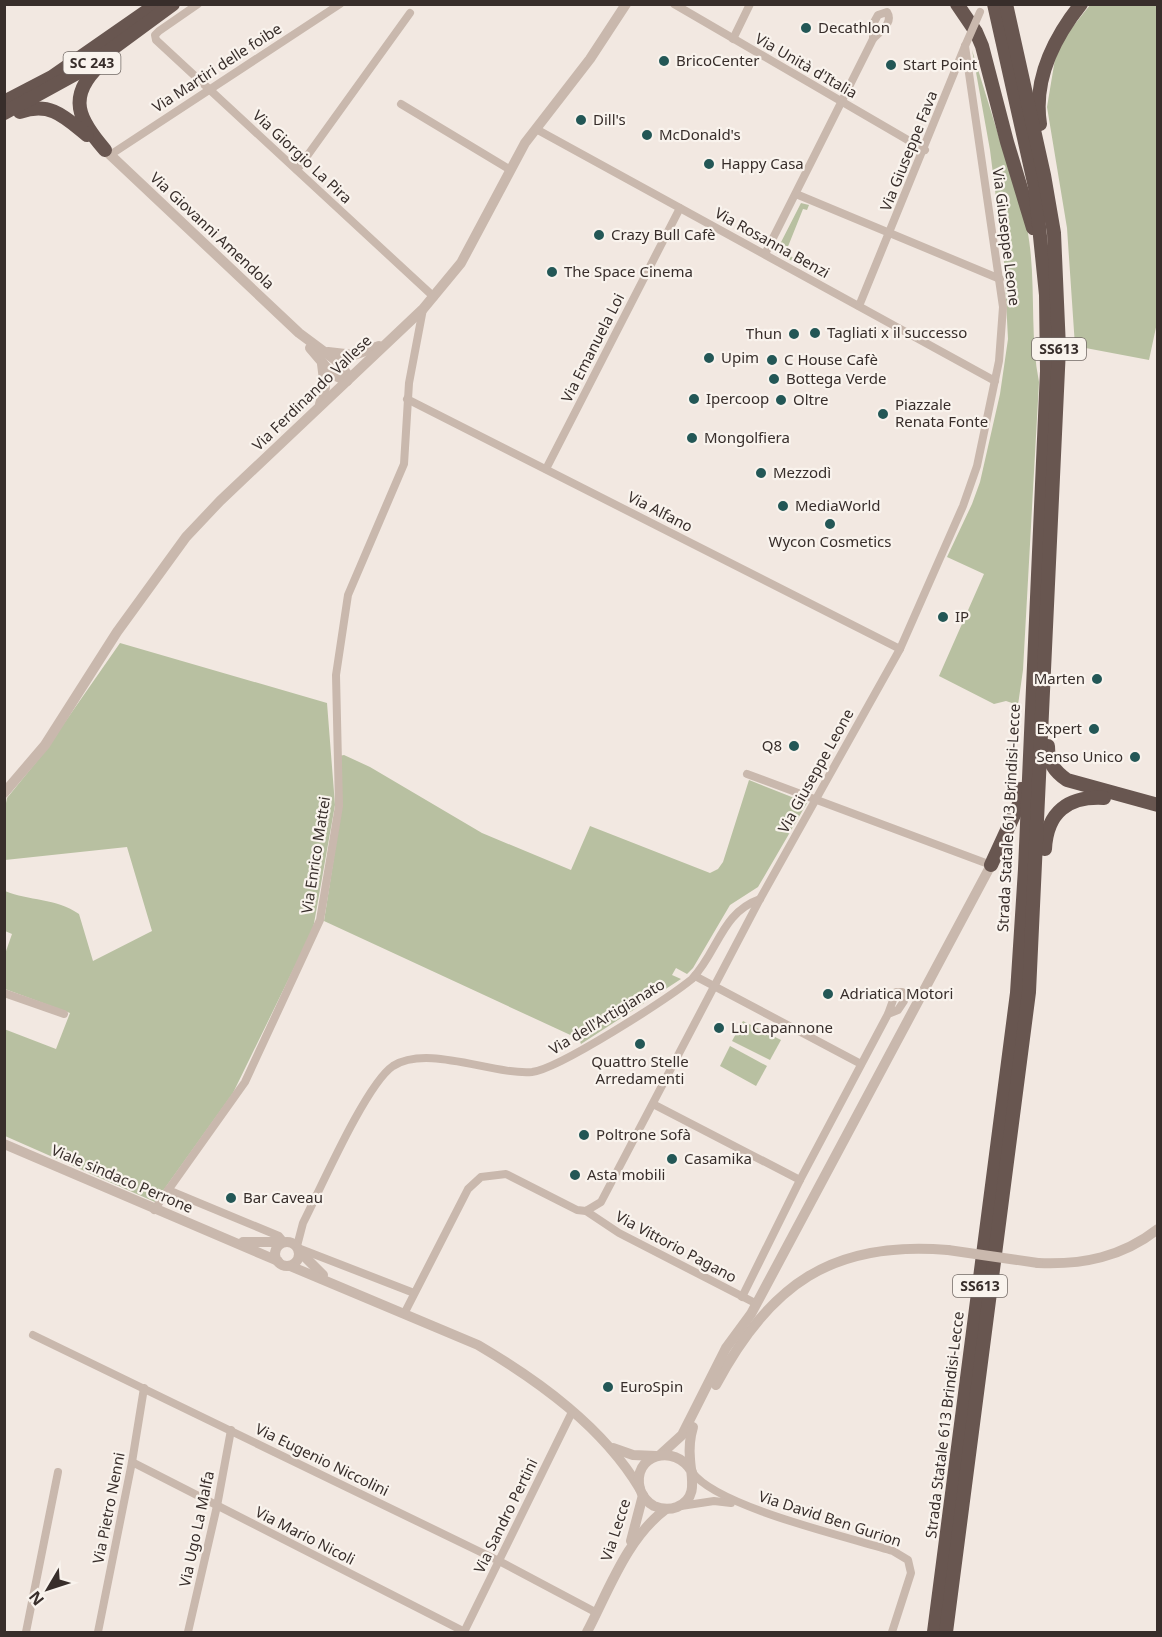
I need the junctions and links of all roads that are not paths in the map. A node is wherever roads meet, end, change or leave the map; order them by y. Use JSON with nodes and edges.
{"nodes":[{"id":1,"x":157,"y":4,"type":"edge"},
{"id":2,"x":173,"y":4,"type":"edge"},
{"id":3,"x":198,"y":4,"type":"edge"},
{"id":4,"x":340,"y":4,"type":"edge"},
{"id":5,"x":626,"y":4,"type":"edge"},
{"id":6,"x":674,"y":4,"type":"edge"},
{"id":7,"x":750,"y":4,"type":"edge"},
{"id":8,"x":957,"y":4,"type":"edge"},
{"id":9,"x":994,"y":4,"type":"edge"},
{"id":10,"x":1006,"y":4,"type":"edge"},
{"id":11,"x":1081,"y":4,"type":"edge"},
{"id":12,"x":981,"y":8,"type":"edge"},
{"id":13,"x":410,"y":13,"type":"dead end"},
{"id":14,"x":144,"y":27,"type":"junction"},
{"id":15,"x":733,"y":39,"type":"junction"},
{"id":16,"x":873,"y":39,"type":"dead end"},
{"id":17,"x":966,"y":46,"type":"junction"},
{"id":18,"x":210,"y":90,"type":"junction"},
{"id":19,"x":4,"y":102,"type":"edge"},
{"id":20,"x":842,"y":102,"type":"junction"},
{"id":21,"x":401,"y":104,"type":"dead end"},
{"id":22,"x":4,"y":113,"type":"edge"},
{"id":23,"x":4,"y":118,"type":"edge"},
{"id":24,"x":536,"y":129,"type":"junction"},
{"id":25,"x":925,"y":150,"type":"junction"},
{"id":26,"x":107,"y":152,"type":"junction"},
{"id":27,"x":509,"y":169,"type":"junction"},
{"id":28,"x":297,"y":170,"type":"junction"},
{"id":29,"x":796,"y":194,"type":"junction"},
{"id":30,"x":680,"y":208,"type":"junction"},
{"id":31,"x":889,"y":233,"type":"junction"},
{"id":32,"x":1054,"y":233,"type":"junction"},
{"id":33,"x":765,"y":254,"type":"junction"},
{"id":34,"x":1000,"y":279,"type":"junction"},
{"id":35,"x":434,"y":297,"type":"junction"},
{"id":36,"x":859,"y":306,"type":"junction"},
{"id":37,"x":423,"y":309,"type":"junction"},
{"id":38,"x":387,"y":342,"type":"junction"},
{"id":39,"x":320,"y":354,"type":"junction"},
{"id":40,"x":1047,"y":371,"type":"junction"},
{"id":41,"x":347,"y":381,"type":"junction"},
{"id":42,"x":995,"y":381,"type":"junction"},
{"id":43,"x":407,"y":399,"type":"junction"},
{"id":44,"x":315,"y":412,"type":"junction"},
{"id":45,"x":546,"y":469,"type":"junction"},
{"id":46,"x":1047,"y":633,"type":"junction"},
{"id":47,"x":900,"y":649,"type":"junction"},
{"id":48,"x":1032,"y":686,"type":"junction"},
{"id":49,"x":747,"y":774,"type":"dead end"},
{"id":50,"x":4,"y":793,"type":"edge"},
{"id":51,"x":815,"y":800,"type":"junction"},
{"id":52,"x":1158,"y":805,"type":"edge"},
{"id":53,"x":1158,"y":813,"type":"edge"},
{"id":54,"x":991,"y":865,"type":"junction"},
{"id":55,"x":760,"y":899,"type":"junction"},
{"id":56,"x":1032,"y":931,"type":"junction"},
{"id":57,"x":695,"y":976,"type":"junction"},
{"id":58,"x":714,"y":987,"type":"junction"},
{"id":59,"x":4,"y":993,"type":"edge"},
{"id":60,"x":64,"y":1014,"type":"dead end"},
{"id":61,"x":888,"y":1014,"type":"dead end"},
{"id":62,"x":861,"y":1064,"type":"junction"},
{"id":63,"x":653,"y":1104,"type":"junction"},
{"id":64,"x":4,"y":1144,"type":"edge"},
{"id":65,"x":800,"y":1180,"type":"junction"},
{"id":66,"x":168,"y":1190,"type":"junction"},
{"id":67,"x":154,"y":1210,"type":"junction"},
{"id":68,"x":586,"y":1211,"type":"junction"},
{"id":69,"x":303,"y":1223,"type":"junction"},
{"id":70,"x":1158,"y":1229,"type":"edge"},
{"id":71,"x":228,"y":1241,"type":"junction"},
{"id":72,"x":284,"y":1242,"type":"junction"},
{"id":73,"x":298,"y":1248,"type":"junction"},
{"id":74,"x":278,"y":1261,"type":"junction"},
{"id":75,"x":290,"y":1266,"type":"junction"},
{"id":76,"x":340,"y":1287,"type":"junction"},
{"id":77,"x":414,"y":1293,"type":"junction"},
{"id":78,"x":742,"y":1297,"type":"junction"},
{"id":79,"x":757,"y":1304,"type":"junction"},
{"id":80,"x":404,"y":1314,"type":"junction"},
{"id":81,"x":33,"y":1335,"type":"dead end"},
{"id":82,"x":144,"y":1388,"type":"junction"},
{"id":83,"x":572,"y":1412,"type":"junction"},
{"id":84,"x":693,"y":1427,"type":"junction"},
{"id":85,"x":231,"y":1430,"type":"junction"},
{"id":86,"x":597,"y":1436,"type":"junction"},
{"id":87,"x":661,"y":1455,"type":"junction"},
{"id":88,"x":132,"y":1462,"type":"junction"},
{"id":89,"x":58,"y":1472,"type":"dead end"},
{"id":90,"x":692,"y":1472,"type":"junction"},
{"id":91,"x":641,"y":1492,"type":"junction"},
{"id":92,"x":740,"y":1504,"type":"junction"},
{"id":93,"x":217,"y":1506,"type":"junction"},
{"id":94,"x":670,"y":1508,"type":"junction"},
{"id":95,"x":499,"y":1561,"type":"junction"},
{"id":96,"x":617,"y":1575,"type":"junction"},
{"id":97,"x":597,"y":1613,"type":"junction"},
{"id":98,"x":26,"y":1632,"type":"edge"},
{"id":99,"x":98,"y":1632,"type":"edge"},
{"id":100,"x":188,"y":1632,"type":"edge"},
{"id":101,"x":464,"y":1632,"type":"edge"},
{"id":102,"x":587,"y":1632,"type":"edge"},
{"id":103,"x":892,"y":1632,"type":"edge"},
{"id":104,"x":934,"y":1632,"type":"edge"},
{"id":105,"x":946,"y":1632,"type":"edge"}],
"edges":[{"from":1,"to":19,"type":"highway","number":"SC 243"},
{"from":2,"to":14,"type":"highway","number":"SC 243"},
{"from":3,"to":18,"type":"street","name":"Via Giorgio La Pira"},
{"from":4,"to":18,"type":"street","name":"Via Martiri delle foibe"},
{"from":5,"to":24,"type":"street","name":"Via Ferdinando Vallese"},
{"from":6,"to":15,"type":"street","name":"Via Unità d'Italia"},
{"from":7,"to":15,"type":"street"},
{"from":8,"to":40,"type":"highway"},
{"from":9,"to":40,"type":"highway","name":"Strada Statale 613 Brindisi-Lecce","number":"SS613"},
{"from":10,"to":32,"type":"highway","name":"Strada Statale 613 Brindisi-Lecce","number":"SS613"},
{"from":11,"to":32,"type":"highway"},
{"from":12,"to":17,"type":"street","name":"Via Giuseppe Fava","bridge":true},
{"from":13,"to":28,"type":"street"},
{"from":14,"to":22,"type":"highway","number":"SC 243"},
{"from":14,"to":26,"type":"highway"},
{"from":15,"to":20,"type":"street","name":"Via Unità d'Italia"},
{"from":16,"to":20,"type":"street"},
{"from":17,"to":25,"type":"street","name":"Via Giuseppe Fava"},
{"from":17,"to":34,"type":"street","name":"Via Giuseppe Leone"},
{"from":18,"to":26,"type":"street","name":"Via Martiri delle foibe"},
{"from":18,"to":28,"type":"street","name":"Via Giorgio La Pira"},
{"from":20,"to":25,"type":"street","name":"Via Unità d'Italia"},
{"from":20,"to":29,"type":"street"},
{"from":21,"to":27,"type":"street"},
{"from":23,"to":26,"type":"highway"},
{"from":24,"to":27,"type":"street","name":"Via Ferdinando Vallese"},
{"from":24,"to":30,"type":"street","name":"Via Rosanna Benzi"},
{"from":25,"to":31,"type":"street","name":"Via Giuseppe Fava"},
{"from":26,"to":39,"type":"street","name":"Via Giovanni Amendola"},
{"from":27,"to":35,"type":"street","name":"Via Ferdinando Vallese"},
{"from":28,"to":35,"type":"street","name":"Via Giorgio La Pira"},
{"from":29,"to":31,"type":"street"},
{"from":29,"to":33,"type":"street"},
{"from":30,"to":33,"type":"street","name":"Via Rosanna Benzi"},
{"from":30,"to":45,"type":"street","name":"Via Emanuela Loi"},
{"from":31,"to":34,"type":"street"},
{"from":31,"to":36,"type":"street","name":"Via Giuseppe Fava"},
{"from":32,"to":46,"type":"highway","name":"Strada Statale 613 Brindisi-Lecce","number":"SS613"},
{"from":33,"to":36,"type":"street","name":"Via Rosanna Benzi"},
{"from":34,"to":42,"type":"street","name":"Via Giuseppe Leone"},
{"from":35,"to":37,"type":"street","name":"Via Ferdinando Vallese"},
{"from":36,"to":42,"type":"street","name":"Via Rosanna Benzi"},
{"from":37,"to":38,"type":"street","name":"Via Ferdinando Vallese"},
{"from":37,"to":43,"type":"street","name":"Via Enrico Mattei"},
{"from":38,"to":39,"type":"street"},
{"from":38,"to":41,"type":"street","name":"Via Ferdinando Vallese"},
{"from":39,"to":41,"type":"street","name":"Via Giovanni Amendola"},
{"from":39,"to":44,"type":"street","name":"Via Giovanni Amendola"},
{"from":40,"to":48,"type":"highway","name":"Strada Statale 613 Brindisi-Lecce","number":"SS613"},
{"from":41,"to":44,"type":"street","name":"Via Ferdinando Vallese"},
{"from":42,"to":47,"type":"street","name":"Via Giuseppe Leone"},
{"from":43,"to":45,"type":"street","name":"Via Alfano"},
{"from":43,"to":66,"type":"street","name":"Via Enrico Mattei"},
{"from":44,"to":50,"type":"street","name":"Via Ferdinando Vallese"},
{"from":45,"to":47,"type":"street","name":"Via Alfano"},
{"from":46,"to":52,"type":"highway"},
{"from":46,"to":56,"type":"highway","name":"Strada Statale 613 Brindisi-Lecce","number":"SS613"},
{"from":47,"to":51,"type":"street","name":"Via Giuseppe Leone"},
{"from":48,"to":54,"type":"highway"},
{"from":48,"to":104,"type":"highway","name":"Strada Statale 613 Brindisi-Lecce","number":"SS613"},
{"from":49,"to":51,"type":"street"},
{"from":51,"to":54,"type":"street"},
{"from":51,"to":55,"type":"street","name":"Via Giuseppe Leone"},
{"from":53,"to":56,"type":"highway"},
{"from":54,"to":79,"type":"street"},
{"from":55,"to":57,"type":"street","name":"Via dell'Artigianato"},
{"from":55,"to":58,"type":"street","name":"Via Giuseppe Leone"},
{"from":56,"to":105,"type":"highway","name":"Strada Statale 613 Brindisi-Lecce","number":"SS613"},
{"from":57,"to":58,"type":"street"},
{"from":57,"to":69,"type":"street","name":"Via dell'Artigianato"},
{"from":58,"to":62,"type":"street"},
{"from":58,"to":63,"type":"street","name":"Via Giuseppe Leone"},
{"from":59,"to":60,"type":"street"},
{"from":61,"to":62,"type":"street"},
{"from":62,"to":65,"type":"street"},
{"from":63,"to":65,"type":"street"},
{"from":63,"to":68,"type":"street","name":"Via Giuseppe Leone"},
{"from":64,"to":67,"type":"street","name":"Viale sindaco Perrone"},
{"from":65,"to":78,"type":"street"},
{"from":66,"to":67,"type":"street","name":"Via Enrico Mattei"},
{"from":66,"to":72,"type":"street"},
{"from":67,"to":71,"type":"street","name":"Viale sindaco Perrone"},
{"from":68,"to":77,"type":"street"},
{"from":68,"to":78,"type":"street","name":"Via Vittorio Pagano"},
{"from":69,"to":72,"type":"street","name":"Via dell'Artigianato"},
{"from":69,"to":73,"type":"street","name":"Via dell'Artigianato"},
{"from":70,"to":84,"type":"street","bridge":true},
{"from":71,"to":72,"type":"street","name":"Viale sindaco Perrone"},
{"from":71,"to":74,"type":"street","name":"Viale sindaco Perrone"},
{"from":72,"to":73,"type":"street"},
{"from":72,"to":74,"type":"street"},
{"from":73,"to":75,"type":"street"},
{"from":73,"to":76,"type":"street"},
{"from":73,"to":77,"type":"street"},
{"from":74,"to":75,"type":"street"},
{"from":75,"to":76,"type":"street"},
{"from":76,"to":80,"type":"street"},
{"from":77,"to":80,"type":"street"},
{"from":78,"to":79,"type":"street","name":"Via Vittorio Pagano"},
{"from":79,"to":87,"type":"street"},
{"from":80,"to":83,"type":"street"},
{"from":81,"to":82,"type":"street","name":"Via Eugenio Niccolini"},
{"from":82,"to":85,"type":"street","name":"Via Eugenio Niccolini"},
{"from":82,"to":88,"type":"street","name":"Via Pietro Nenni"},
{"from":83,"to":86,"type":"street"},
{"from":83,"to":95,"type":"street","name":"Via Sandro Pertini"},
{"from":84,"to":87,"type":"street"},
{"from":84,"to":90,"type":"street"},
{"from":85,"to":93,"type":"street","name":"Via Ugo La Malfa"},
{"from":85,"to":95,"type":"street","name":"Via Eugenio Niccolini"},
{"from":86,"to":87,"type":"street"},
{"from":86,"to":91,"type":"street"},
{"from":87,"to":90,"type":"street"},
{"from":87,"to":91,"type":"street"},
{"from":88,"to":93,"type":"street","name":"Via Mario Nicoli"},
{"from":88,"to":99,"type":"street","name":"Via Pietro Nenni"},
{"from":89,"to":98,"type":"street"},
{"from":90,"to":92,"type":"street","name":"Via David Ben Gurion"},
{"from":90,"to":94,"type":"street"},
{"from":91,"to":94,"type":"street"},
{"from":91,"to":96,"type":"street","name":"Via Lecce"},
{"from":92,"to":94,"type":"street","name":"Via David Ben Gurion"},
{"from":92,"to":103,"type":"street","name":"Via David Ben Gurion"},
{"from":93,"to":100,"type":"street","name":"Via Ugo La Malfa"},
{"from":93,"to":101,"type":"street","name":"Via Mario Nicoli"},
{"from":94,"to":96,"type":"street","name":"Via Lecce"},
{"from":95,"to":97,"type":"street","name":"Via Eugenio Niccolini"},
{"from":95,"to":101,"type":"street","name":"Via Sandro Pertini"},
{"from":96,"to":97,"type":"street","name":"Via Lecce"},
{"from":97,"to":102,"type":"street","name":"Via Lecce"}]}
